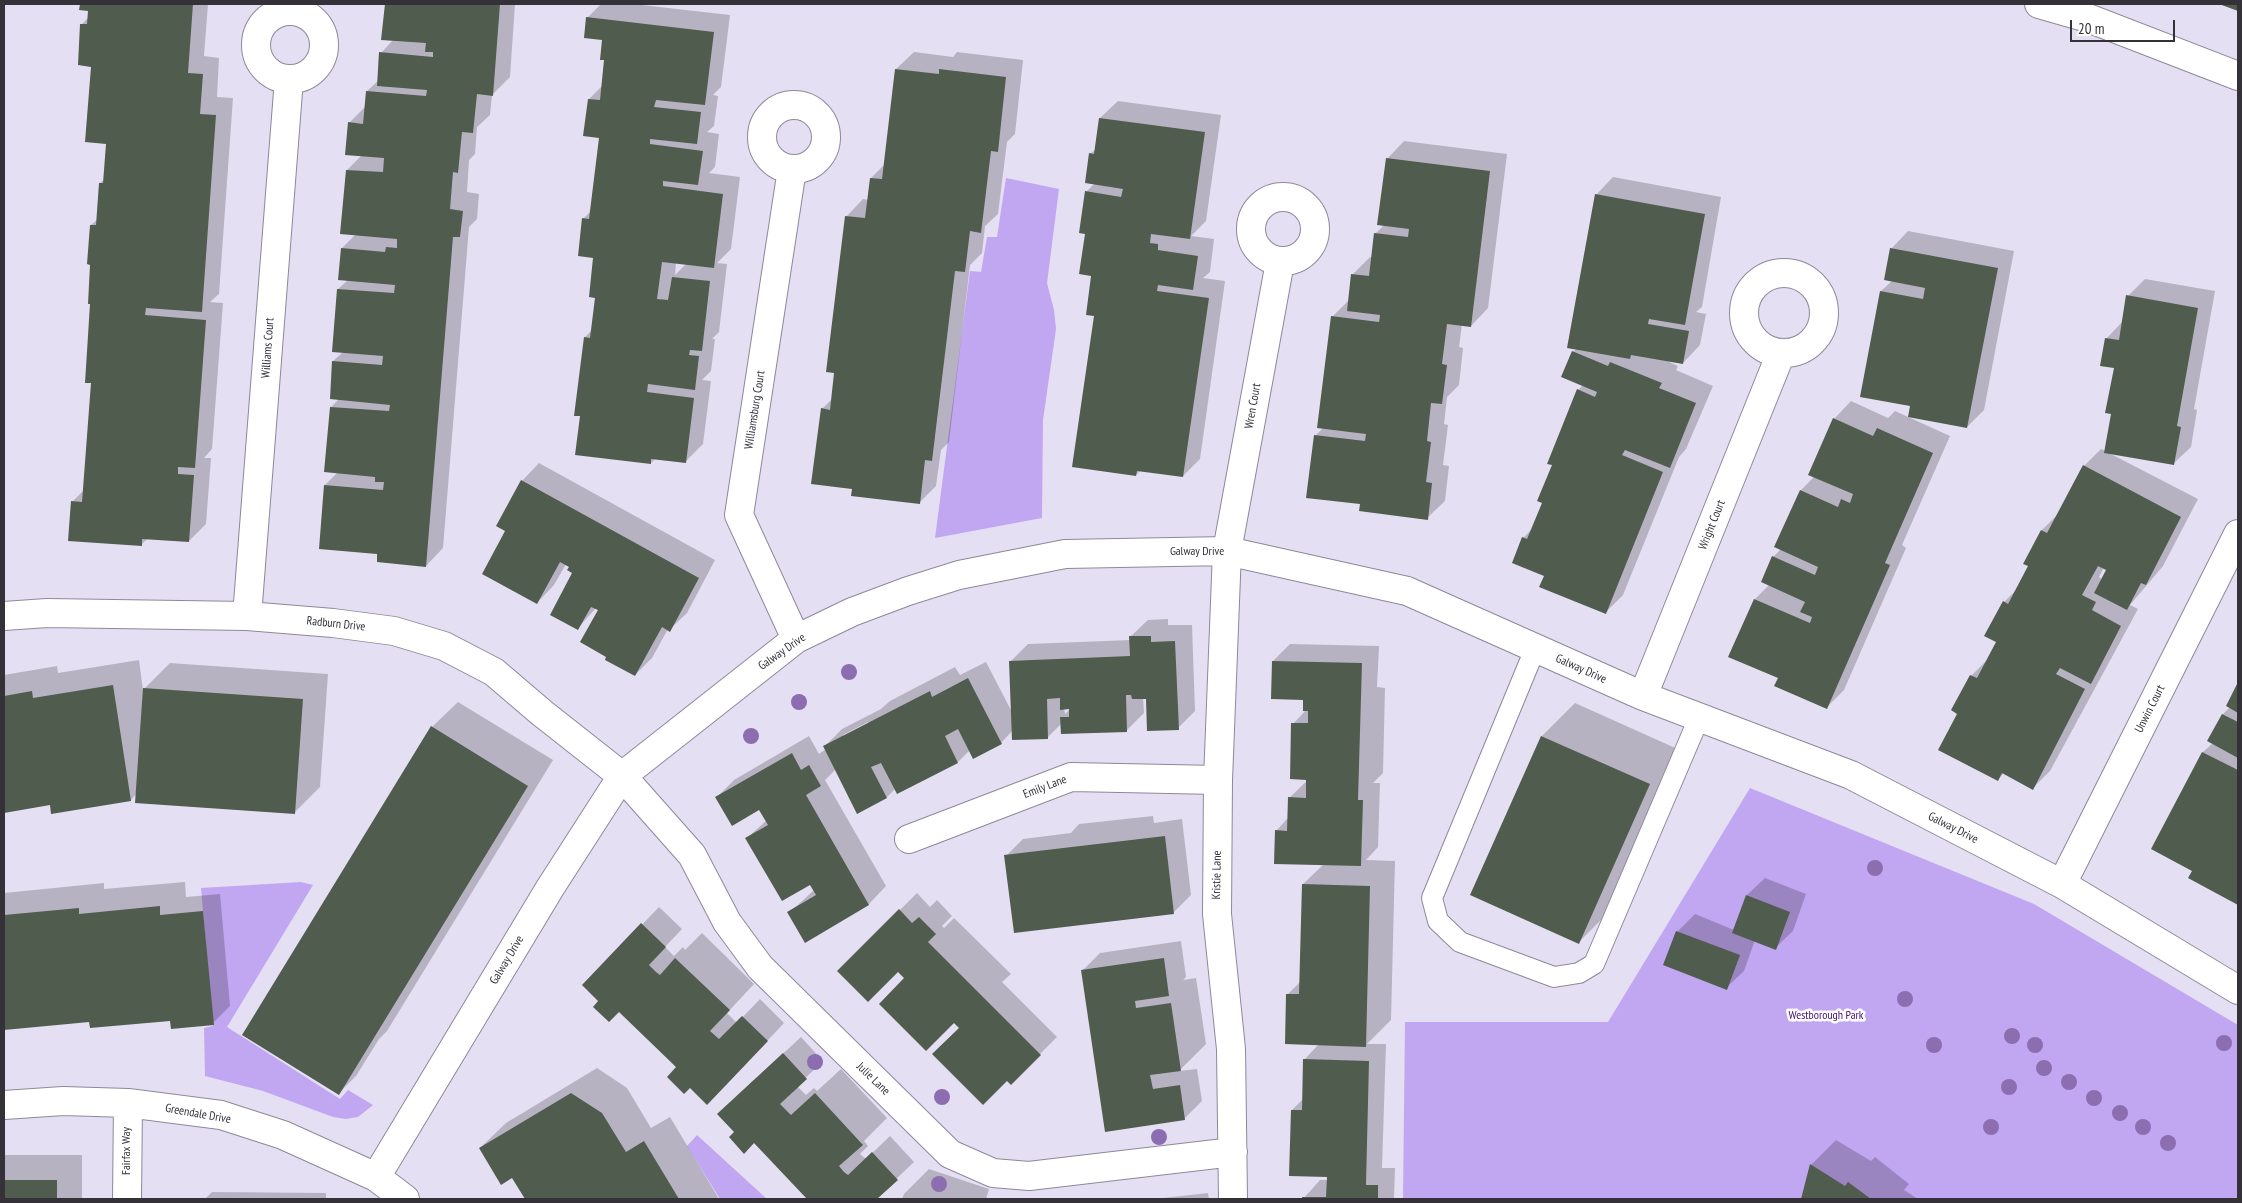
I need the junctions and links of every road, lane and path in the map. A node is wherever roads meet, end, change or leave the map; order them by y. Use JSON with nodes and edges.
{"nodes":[{"id":1,"x":2039,"y":4,"type":"edge"},
{"id":2,"x":2238,"y":76,"type":"edge"},
{"id":3,"x":289,"y":80,"type":"dead end"},
{"id":4,"x":792,"y":169,"type":"dead end"},
{"id":5,"x":1280,"y":262,"type":"dead end"},
{"id":6,"x":1781,"y":353,"type":"dead end"},
{"id":7,"x":2238,"y":534,"type":"edge"},
{"id":8,"x":1226,"y":551,"type":"junction"},
{"id":9,"x":4,"y":616,"type":"edge"},
{"id":10,"x":247,"y":616,"type":"junction"},
{"id":11,"x":796,"y":639,"type":"junction"},
{"id":12,"x":1535,"y":649,"type":"junction"},
{"id":13,"x":1643,"y":696,"type":"junction"},
{"id":14,"x":1699,"y":718,"type":"junction"},
{"id":15,"x":622,"y":776,"type":"junction"},
{"id":16,"x":1218,"y":780,"type":"junction"},
{"id":17,"x":909,"y":840,"type":"dead end"},
{"id":18,"x":2062,"y":884,"type":"junction"},
{"id":19,"x":2238,"y":990,"type":"edge"},
{"id":20,"x":128,"y":1103,"type":"junction"},
{"id":21,"x":4,"y":1104,"type":"edge"},
{"id":22,"x":1233,"y":1152,"type":"junction"},
{"id":23,"x":376,"y":1177,"type":"junction"},
{"id":24,"x":127,"y":1199,"type":"edge"},
{"id":25,"x":405,"y":1199,"type":"edge"},
{"id":26,"x":1233,"y":1199,"type":"edge"}],
"edges":[{"from":1,"to":2,"type":"street"},
{"from":3,"to":10,"type":"street","name":"Williams Court"},
{"from":4,"to":11,"type":"street","name":"Williamsburg Court"},
{"from":5,"to":8,"type":"street","name":"Wren Court"},
{"from":6,"to":13,"type":"street","name":"Wright Court"},
{"from":7,"to":18,"type":"street","name":"Unwin Court"},
{"from":8,"to":11,"type":"street","name":"Galway Drive"},
{"from":8,"to":12,"type":"street","name":"Galway Drive"},
{"from":8,"to":16,"type":"street","name":"Kristie Lane"},
{"from":9,"to":10,"type":"street","name":"Radburn Drive"},
{"from":10,"to":15,"type":"street","name":"Radburn Drive"},
{"from":11,"to":15,"type":"street","name":"Galway Drive"},
{"from":12,"to":13,"type":"street","name":"Galway Drive"},
{"from":12,"to":14,"type":"lane"},
{"from":13,"to":14,"type":"street","name":"Galway Drive"},
{"from":14,"to":18,"type":"street","name":"Galway Drive"},
{"from":15,"to":22,"type":"street","name":"Julie Lane"},
{"from":15,"to":23,"type":"street","name":"Galway Drive"},
{"from":16,"to":17,"type":"street","name":"Emily Lane"},
{"from":16,"to":22,"type":"street","name":"Kristie Lane"},
{"from":18,"to":19,"type":"street","name":"Galway Drive"},
{"from":20,"to":21,"type":"street","name":"Greendale Drive"},
{"from":20,"to":23,"type":"street","name":"Greendale Drive"},
{"from":20,"to":24,"type":"street","name":"Fairfax Way"},
{"from":22,"to":26,"type":"street","name":"Kristie Lane"},
{"from":23,"to":25,"type":"street","name":"Greendale Drive"}]}
